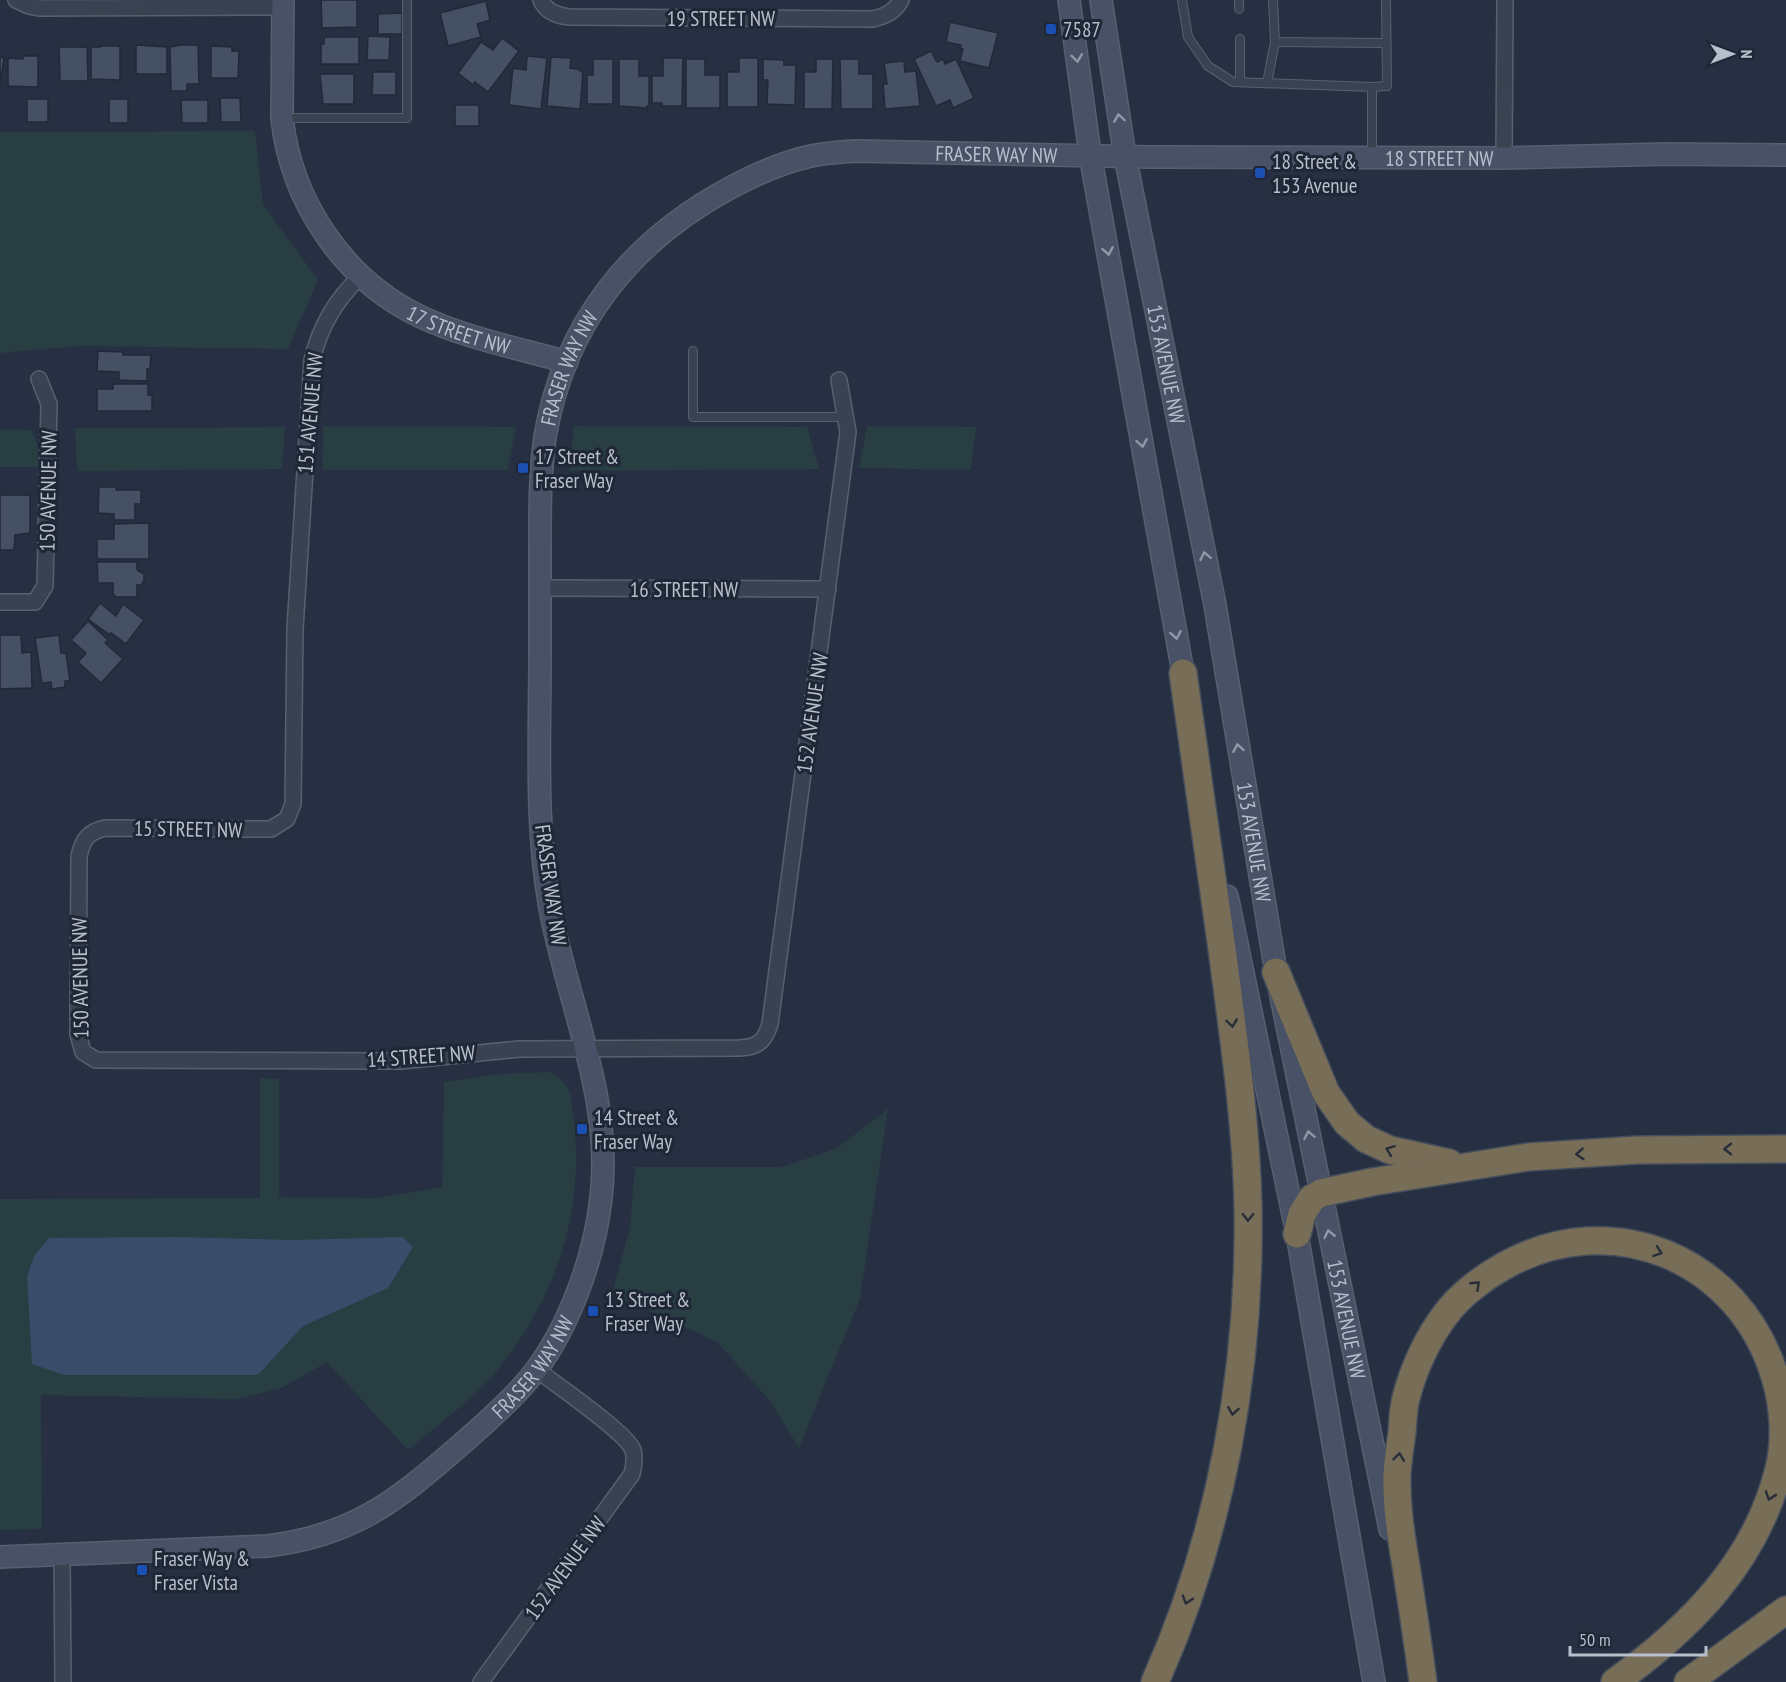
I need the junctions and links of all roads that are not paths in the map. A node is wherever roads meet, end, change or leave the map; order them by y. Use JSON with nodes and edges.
{"nodes":[{"id":1,"x":16,"y":0,"type":"edge"},
{"id":2,"x":408,"y":0,"type":"edge"},
{"id":3,"x":1069,"y":0,"type":"edge"},
{"id":4,"x":1101,"y":0,"type":"edge"},
{"id":5,"x":1182,"y":0,"type":"edge"},
{"id":6,"x":1273,"y":0,"type":"edge"},
{"id":7,"x":1386,"y":0,"type":"edge"},
{"id":8,"x":1505,"y":0,"type":"edge"},
{"id":9,"x":541,"y":2,"type":"edge"},
{"id":10,"x":900,"y":2,"type":"edge"},
{"id":11,"x":283,"y":4,"type":"edge"},
{"id":12,"x":1240,"y":39,"type":"dead end"},
{"id":13,"x":1275,"y":42,"type":"junction"},
{"id":14,"x":1386,"y":43,"type":"junction"},
{"id":15,"x":1240,"y":82,"type":"junction"},
{"id":16,"x":1267,"y":83,"type":"junction"},
{"id":17,"x":1372,"y":87,"type":"junction"},
{"id":18,"x":282,"y":118,"type":"junction"},
{"id":19,"x":1090,"y":154,"type":"junction"},
{"id":20,"x":1786,"y":155,"type":"edge"},
{"id":21,"x":1125,"y":156,"type":"junction"},
{"id":22,"x":1372,"y":157,"type":"junction"},
{"id":23,"x":1504,"y":158,"type":"junction"},
{"id":24,"x":361,"y":276,"type":"junction"},
{"id":25,"x":693,"y":351,"type":"dead end"},
{"id":26,"x":567,"y":362,"type":"junction"},
{"id":27,"x":39,"y":380,"type":"dead end"},
{"id":28,"x":839,"y":380,"type":"dead end"},
{"id":29,"x":847,"y":417,"type":"junction"},
{"id":30,"x":540,"y":588,"type":"junction"},
{"id":31,"x":828,"y":589,"type":"junction"},
{"id":32,"x":0,"y":602,"type":"edge"},
{"id":33,"x":1183,"y":674,"type":"junction"},
{"id":34,"x":287,"y":819,"type":"joint"},
{"id":35,"x":87,"y":835,"type":"joint"},
{"id":36,"x":1276,"y":972,"type":"junction"},
{"id":37,"x":760,"y":1043,"type":"joint"},
{"id":38,"x":586,"y":1048,"type":"junction"},
{"id":39,"x":83,"y":1052,"type":"joint"},
{"id":40,"x":1786,"y":1149,"type":"edge"},
{"id":41,"x":1468,"y":1166,"type":"junction"},
{"id":42,"x":1321,"y":1193,"type":"junction"},
{"id":43,"x":1297,"y":1234,"type":"junction"},
{"id":44,"x":536,"y":1369,"type":"junction"},
{"id":45,"x":62,"y":1555,"type":"junction"},
{"id":46,"x":0,"y":1557,"type":"edge"},
{"id":47,"x":1786,"y":1610,"type":"edge"},
{"id":48,"x":63,"y":1682,"type":"edge"},
{"id":49,"x":481,"y":1682,"type":"edge"},
{"id":50,"x":1155,"y":1682,"type":"edge"},
{"id":51,"x":1374,"y":1682,"type":"edge"},
{"id":52,"x":1422,"y":1682,"type":"edge"},
{"id":53,"x":1615,"y":1682,"type":"edge"},
{"id":54,"x":1688,"y":1682,"type":"edge"}],
"edges":[{"from":1,"to":11,"type":"street"},
{"from":2,"to":18,"type":"lane"},
{"from":3,"to":19,"type":"street","name":"153 AVENUE NW","one_way":true},
{"from":21,"to":4,"type":"street","name":"153 AVENUE NW","one_way":true},
{"from":5,"to":15,"type":"lane"},
{"from":6,"to":13,"type":"lane"},
{"from":7,"to":14,"type":"lane"},
{"from":8,"to":23,"type":"street"},
{"from":9,"to":10,"type":"street","name":"19 STREET NW"},
{"from":11,"to":18,"type":"street"},
{"from":12,"to":15,"type":"lane"},
{"from":13,"to":14,"type":"lane"},
{"from":13,"to":16,"type":"lane"},
{"from":14,"to":17,"type":"lane"},
{"from":15,"to":16,"type":"lane"},
{"from":16,"to":17,"type":"lane"},
{"from":17,"to":22,"type":"lane"},
{"from":18,"to":24,"type":"street"},
{"from":19,"to":21,"type":"street","name":"18 STREET NW"},
{"from":19,"to":26,"type":"street","name":"FRASER WAY NW"},
{"from":19,"to":33,"type":"street","name":"153 AVENUE NW","one_way":true},
{"from":20,"to":23,"type":"street","name":"18 STREET NW"},
{"from":21,"to":22,"type":"street","name":"18 STREET NW"},
{"from":36,"to":21,"type":"street","name":"153 AVENUE NW","one_way":true},
{"from":22,"to":23,"type":"street","name":"18 STREET NW"},
{"from":24,"to":26,"type":"street","name":"17 STREET NW"},
{"from":24,"to":34,"type":"street","name":"151 AVENUE NW"},
{"from":25,"to":29,"type":"lane"},
{"from":26,"to":30,"type":"street","name":"FRASER WAY NW"},
{"from":27,"to":32,"type":"street","name":"150 AVENUE NW"},
{"from":28,"to":29,"type":"street","name":"152 AVENUE NW"},
{"from":29,"to":31,"type":"street","name":"152 AVENUE NW"},
{"from":30,"to":31,"type":"street","name":"16 STREET NW"},
{"from":30,"to":38,"type":"street","name":"FRASER WAY NW"},
{"from":31,"to":37,"type":"street","name":"152 AVENUE NW"},
{"from":33,"to":43,"type":"street","name":"153 AVENUE NW"},
{"from":33,"to":50,"type":"highway","one_way":true},
{"from":34,"to":35,"type":"street","name":"15 STREET NW"},
{"from":35,"to":39,"type":"street","name":"150 AVENUE NW"},
{"from":41,"to":36,"type":"highway","one_way":true},
{"from":42,"to":36,"type":"street","name":"153 AVENUE NW","one_way":true},
{"from":37,"to":38,"type":"street","name":"14 STREET NW"},
{"from":38,"to":39,"type":"street","name":"14 STREET NW"},
{"from":38,"to":44,"type":"street","name":"FRASER WAY NW"},
{"from":40,"to":41,"type":"highway","one_way":true},
{"from":41,"to":42,"type":"highway"},
{"from":42,"to":43,"type":"highway"},
{"from":52,"to":42,"type":"street","name":"153 AVENUE NW","one_way":true},
{"from":43,"to":51,"type":"street","name":"153 AVENUE NW"},
{"from":44,"to":45,"type":"street","name":"FRASER WAY NW"},
{"from":44,"to":49,"type":"street","name":"152 AVENUE NW"},
{"from":45,"to":46,"type":"street","name":"FRASER WAY NW"},
{"from":45,"to":48,"type":"street"},
{"from":47,"to":54,"type":"highway"},
{"from":52,"to":53,"type":"highway","one_way":true}]}
